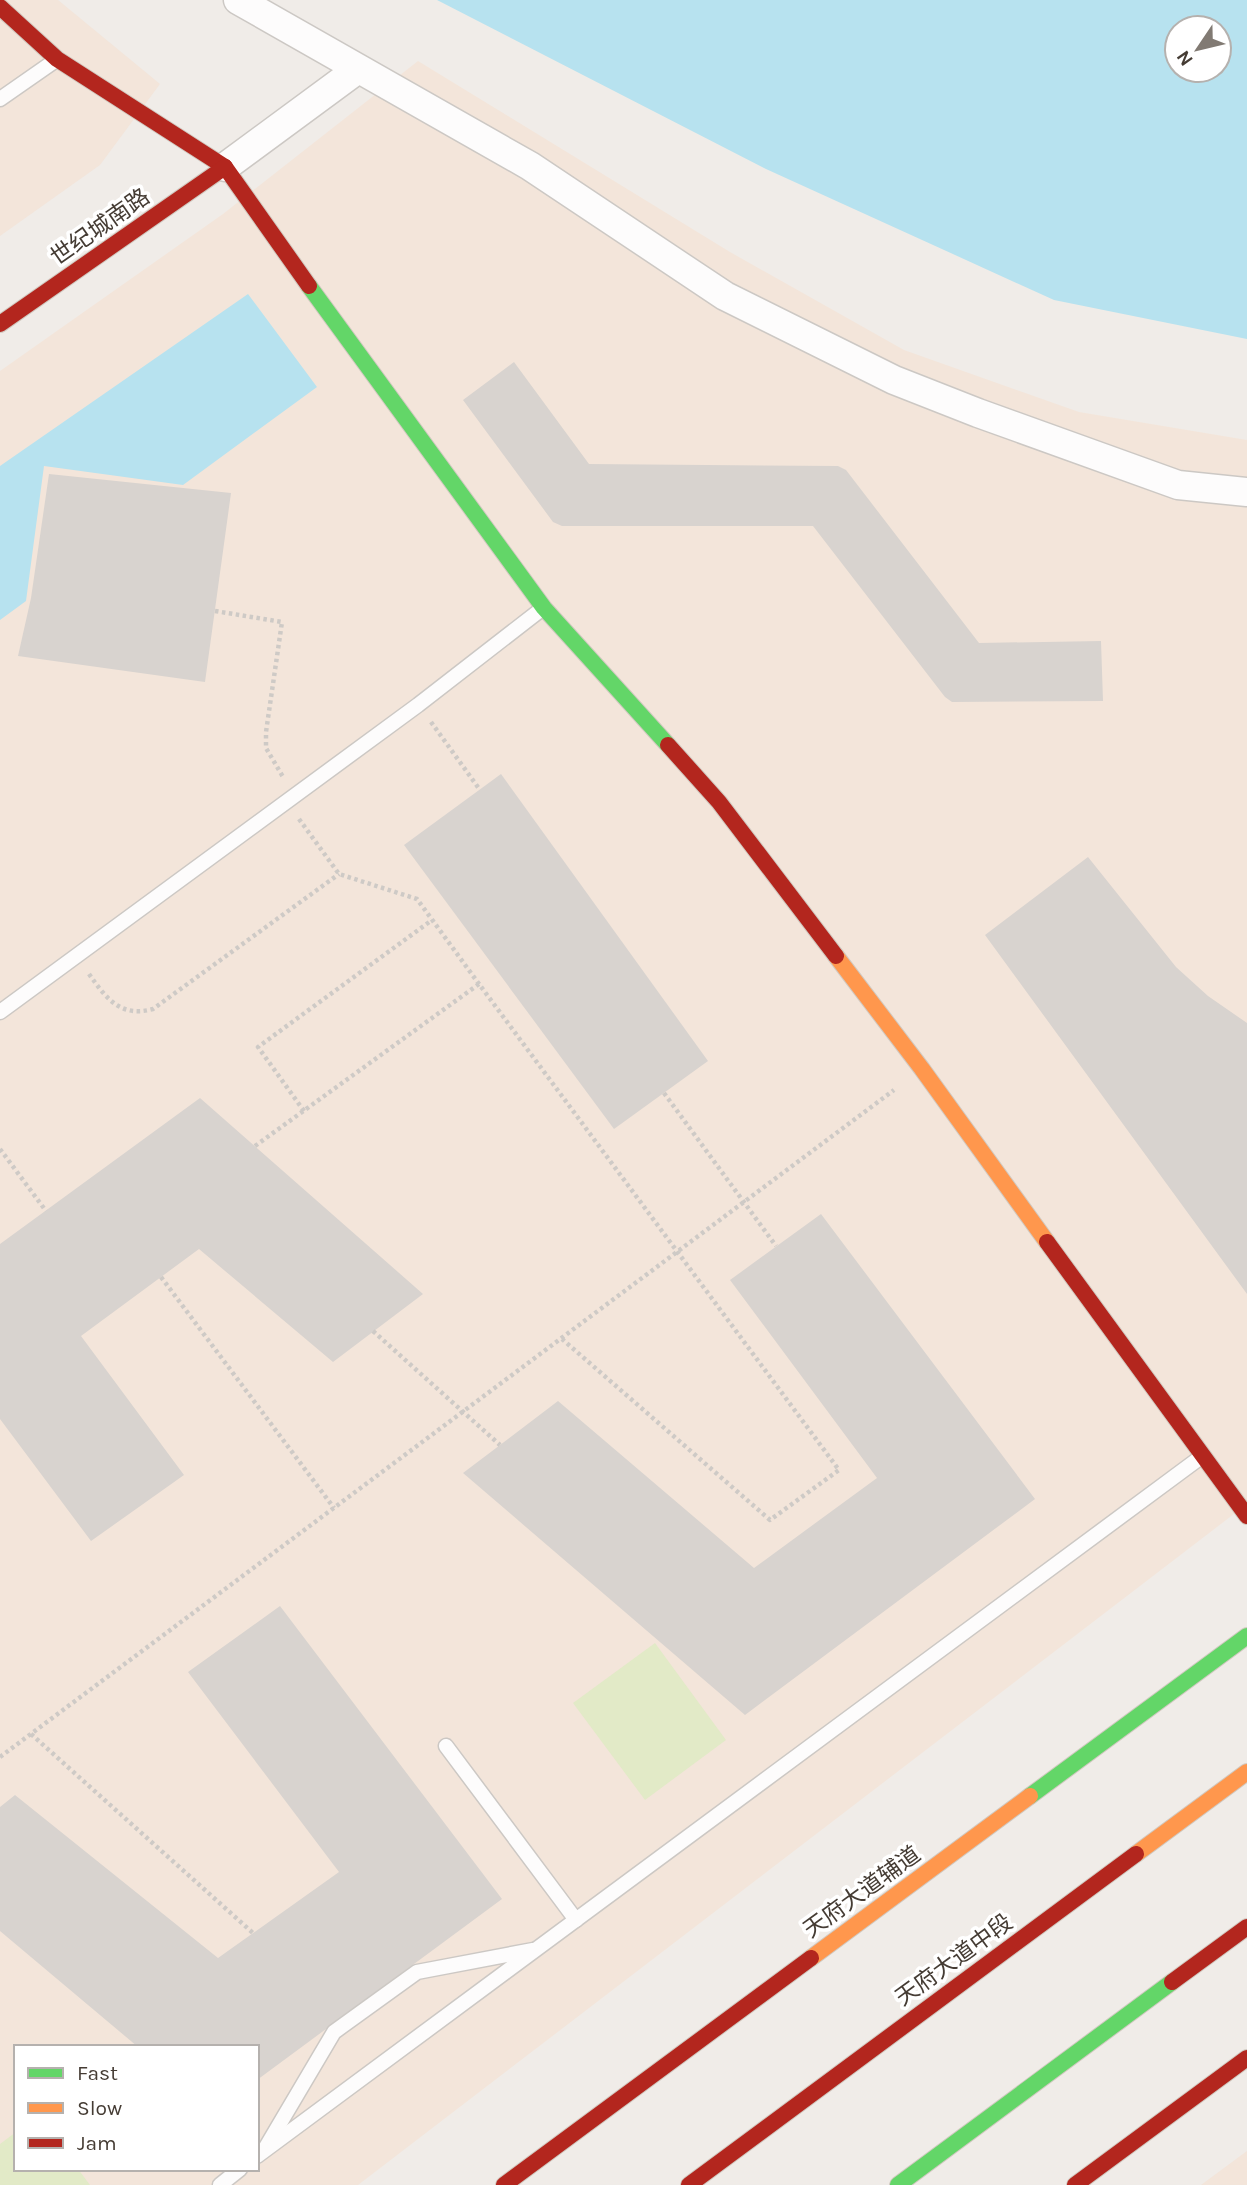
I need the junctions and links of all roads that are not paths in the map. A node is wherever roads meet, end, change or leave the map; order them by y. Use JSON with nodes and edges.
{"nodes":[{"id":1,"x":238,"y":0,"type":"edge"},
{"id":2,"x":0,"y":6,"type":"edge"},
{"id":3,"x":57,"y":59,"type":"junction"},
{"id":4,"x":358,"y":69,"type":"junction"},
{"id":5,"x":0,"y":99,"type":"edge"},
{"id":6,"x":225,"y":167,"type":"junction"},
{"id":7,"x":0,"y":324,"type":"edge"},
{"id":8,"x":1247,"y":492,"type":"edge"},
{"id":9,"x":544,"y":608,"type":"junction"},
{"id":10,"x":0,"y":1012,"type":"edge"},
{"id":11,"x":1203,"y":1455,"type":"junction"},
{"id":12,"x":1247,"y":1516,"type":"edge"},
{"id":13,"x":1247,"y":1636,"type":"edge"},
{"id":14,"x":446,"y":1746,"type":"dead end"},
{"id":15,"x":1247,"y":1772,"type":"edge"},
{"id":16,"x":576,"y":1920,"type":"junction"},
{"id":17,"x":1247,"y":1927,"type":"edge"},
{"id":18,"x":538,"y":1949,"type":"junction"},
{"id":19,"x":1247,"y":2059,"type":"edge"},
{"id":20,"x":259,"y":2155,"type":"edge"},
{"id":21,"x":237,"y":2171,"type":"edge"},
{"id":22,"x":219,"y":2185,"type":"edge"},
{"id":23,"x":504,"y":2185,"type":"edge"},
{"id":24,"x":689,"y":2185,"type":"edge"},
{"id":25,"x":898,"y":2185,"type":"edge"},
{"id":26,"x":1075,"y":2185,"type":"edge"}],
"edges":[{"from":1,"to":4,"type":"street"},
{"from":2,"to":3,"type":"street"},
{"from":3,"to":5,"type":"lane"},
{"from":3,"to":6,"type":"street"},
{"from":4,"to":6,"type":"street"},
{"from":4,"to":8,"type":"street"},
{"from":6,"to":7,"type":"street","name":"世纪城南路"},
{"from":6,"to":9,"type":"street"},
{"from":9,"to":10,"type":"lane"},
{"from":9,"to":11,"type":"street"},
{"from":11,"to":12,"type":"street"},
{"from":11,"to":16,"type":"lane"},
{"from":13,"to":23,"type":"street","name":"天府大道辅道"},
{"from":14,"to":16,"type":"lane"},
{"from":15,"to":24,"type":"street","name":"天府大道中段"},
{"from":16,"to":18,"type":"lane"},
{"from":17,"to":25,"type":"street"},
{"from":18,"to":20,"type":"lane"},
{"from":18,"to":20,"type":"lane"},
{"from":19,"to":26,"type":"street"},
{"from":21,"to":22,"type":"lane"}]}
